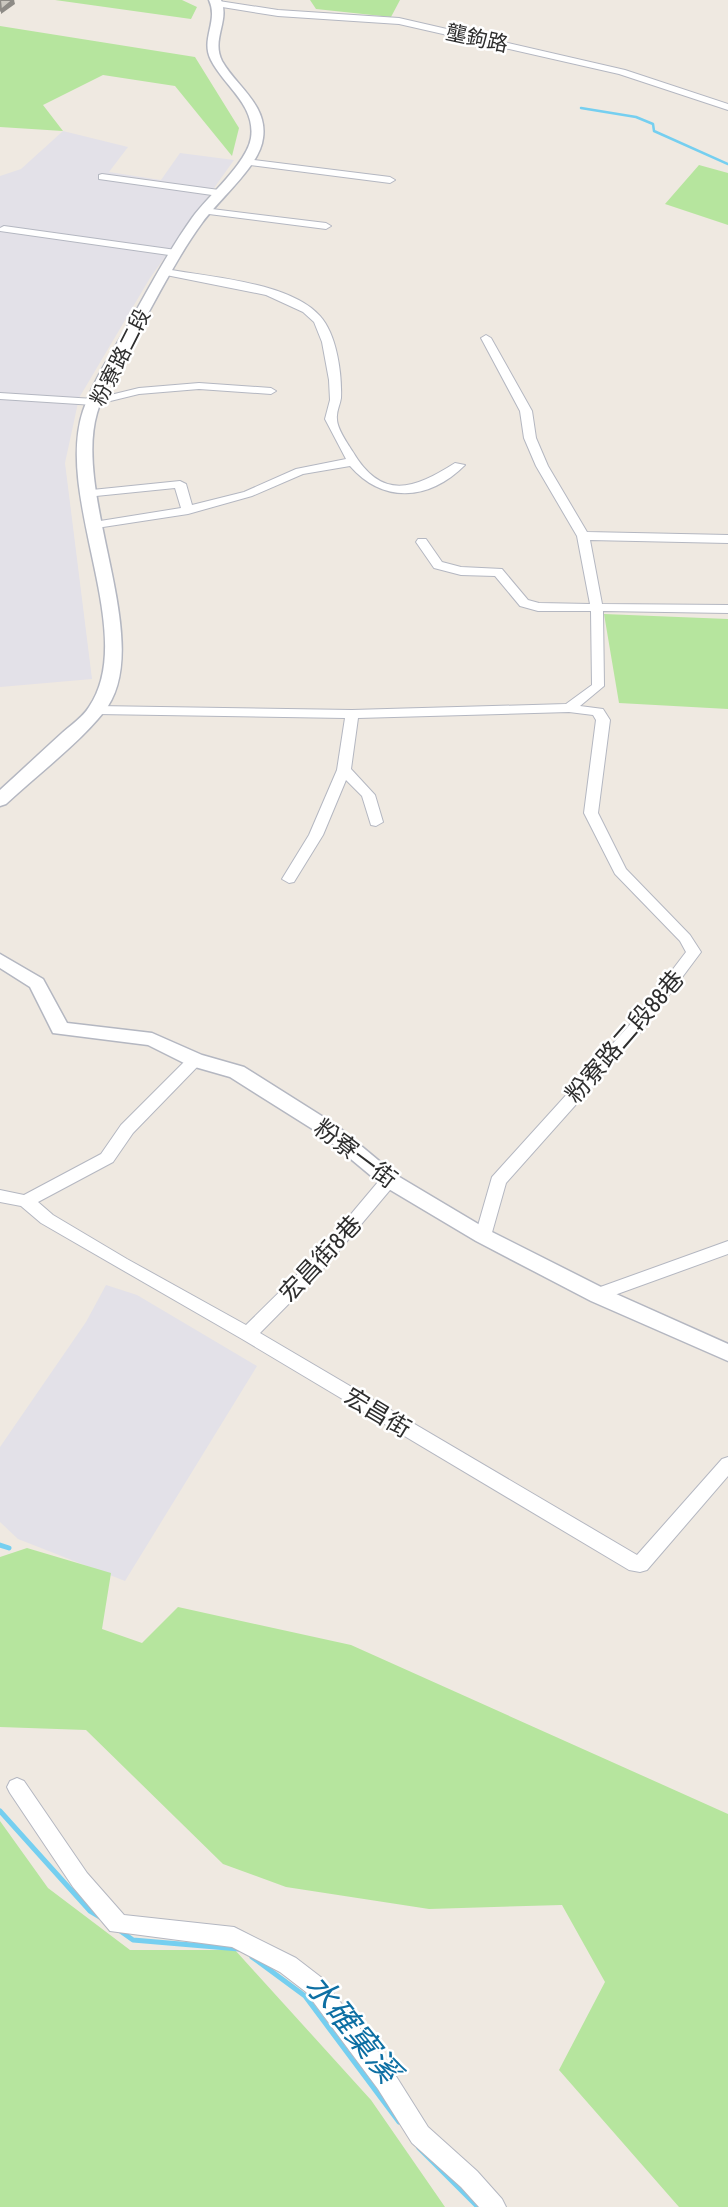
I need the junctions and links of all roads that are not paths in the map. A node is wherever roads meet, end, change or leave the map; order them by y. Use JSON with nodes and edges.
{"nodes":[{"id":1,"x":217,"y":2,"type":"edge"},
{"id":2,"x":728,"y":107,"type":"edge"},
{"id":3,"x":245,"y":162,"type":"junction"},
{"id":4,"x":102,"y":177,"type":"dead end"},
{"id":5,"x":390,"y":180,"type":"dead end"},
{"id":6,"x":219,"y":194,"type":"junction"},
{"id":7,"x":204,"y":211,"type":"junction"},
{"id":8,"x":326,"y":226,"type":"dead end"},
{"id":9,"x":4,"y":229,"type":"dead end"},
{"id":10,"x":176,"y":253,"type":"junction"},
{"id":11,"x":165,"y":272,"type":"junction"},
{"id":12,"x":486,"y":338,"type":"dead end"},
{"id":13,"x":271,"y":391,"type":"dead end"},
{"id":14,"x":0,"y":396,"type":"edge"},
{"id":15,"x":94,"y":402,"type":"junction"},
{"id":16,"x":351,"y":462,"type":"junction"},
{"id":17,"x":460,"y":465,"type":"dead end"},
{"id":18,"x":86,"y":493,"type":"junction"},
{"id":19,"x":188,"y":510,"type":"junction"},
{"id":20,"x":94,"y":526,"type":"junction"},
{"id":21,"x":583,"y":536,"type":"junction"},
{"id":22,"x":728,"y":539,"type":"edge"},
{"id":23,"x":422,"y":542,"type":"dead end"},
{"id":24,"x":597,"y":608,"type":"junction"},
{"id":25,"x":728,"y":609,"type":"edge"},
{"id":26,"x":569,"y":708,"type":"junction"},
{"id":27,"x":97,"y":710,"type":"junction"},
{"id":28,"x":352,"y":714,"type":"junction"},
{"id":29,"x":344,"y":770,"type":"junction"},
{"id":30,"x":0,"y":800,"type":"edge"},
{"id":31,"x":376,"y":821,"type":"dead end"},
{"id":32,"x":289,"y":879,"type":"dead end"},
{"id":33,"x":0,"y":960,"type":"edge"},
{"id":34,"x":195,"y":1060,"type":"junction"},
{"id":35,"x":389,"y":1180,"type":"junction"},
{"id":36,"x":0,"y":1196,"type":"edge"},
{"id":37,"x":26,"y":1201,"type":"junction"},
{"id":38,"x":483,"y":1236,"type":"junction"},
{"id":39,"x":728,"y":1247,"type":"edge"},
{"id":40,"x":598,"y":1295,"type":"junction"},
{"id":41,"x":248,"y":1334,"type":"junction"},
{"id":42,"x":728,"y":1353,"type":"edge"},
{"id":43,"x":728,"y":1464,"type":"edge"},
{"id":44,"x":17,"y":1787,"type":"dead end"},
{"id":45,"x":494,"y":2207,"type":"edge"}],
"edges":[{"from":1,"to":2,"type":"street","name":"壟鉤路"},
{"from":1,"to":3,"type":"main road","name":"粉寮路二段"},
{"from":3,"to":5,"type":"street"},
{"from":3,"to":6,"type":"main road","name":"粉寮路二段"},
{"from":4,"to":6,"type":"street"},
{"from":6,"to":7,"type":"main road","name":"粉寮路二段"},
{"from":7,"to":8,"type":"street"},
{"from":7,"to":10,"type":"main road","name":"粉寮路二段"},
{"from":9,"to":10,"type":"street"},
{"from":10,"to":11,"type":"main road","name":"粉寮路二段"},
{"from":11,"to":15,"type":"main road","name":"粉寮路二段"},
{"from":11,"to":16,"type":"street"},
{"from":12,"to":21,"type":"street"},
{"from":13,"to":15,"type":"street"},
{"from":14,"to":15,"type":"street"},
{"from":15,"to":18,"type":"main road","name":"粉寮路二段"},
{"from":16,"to":17,"type":"street"},
{"from":16,"to":19,"type":"street"},
{"from":18,"to":19,"type":"street"},
{"from":18,"to":20,"type":"main road","name":"粉寮路二段"},
{"from":19,"to":20,"type":"street"},
{"from":20,"to":27,"type":"main road","name":"粉寮路二段"},
{"from":21,"to":22,"type":"street"},
{"from":21,"to":24,"type":"street"},
{"from":23,"to":24,"type":"street"},
{"from":24,"to":25,"type":"street"},
{"from":24,"to":26,"type":"street"},
{"from":26,"to":28,"type":"street","name":"粉寮路二段88巷"},
{"from":26,"to":38,"type":"street","name":"粉寮路二段88巷"},
{"from":27,"to":28,"type":"street","name":"粉寮路二段88巷"},
{"from":27,"to":30,"type":"main road","name":"粉寮路二段"},
{"from":28,"to":29,"type":"street"},
{"from":29,"to":31,"type":"street"},
{"from":29,"to":32,"type":"street"},
{"from":33,"to":34,"type":"street","name":"粉寮一街"},
{"from":34,"to":35,"type":"street","name":"粉寮一街"},
{"from":34,"to":37,"type":"street"},
{"from":35,"to":38,"type":"street","name":"粉寮一街"},
{"from":35,"to":41,"type":"street","name":"宏昌街8巷"},
{"from":36,"to":37,"type":"street","name":"宏昌街"},
{"from":37,"to":41,"type":"street","name":"宏昌街"},
{"from":38,"to":40,"type":"street","name":"粉寮一街"},
{"from":39,"to":40,"type":"street"},
{"from":40,"to":42,"type":"street","name":"粉寮一街"},
{"from":41,"to":43,"type":"street","name":"宏昌街"},
{"from":44,"to":45,"type":"street"}]}
